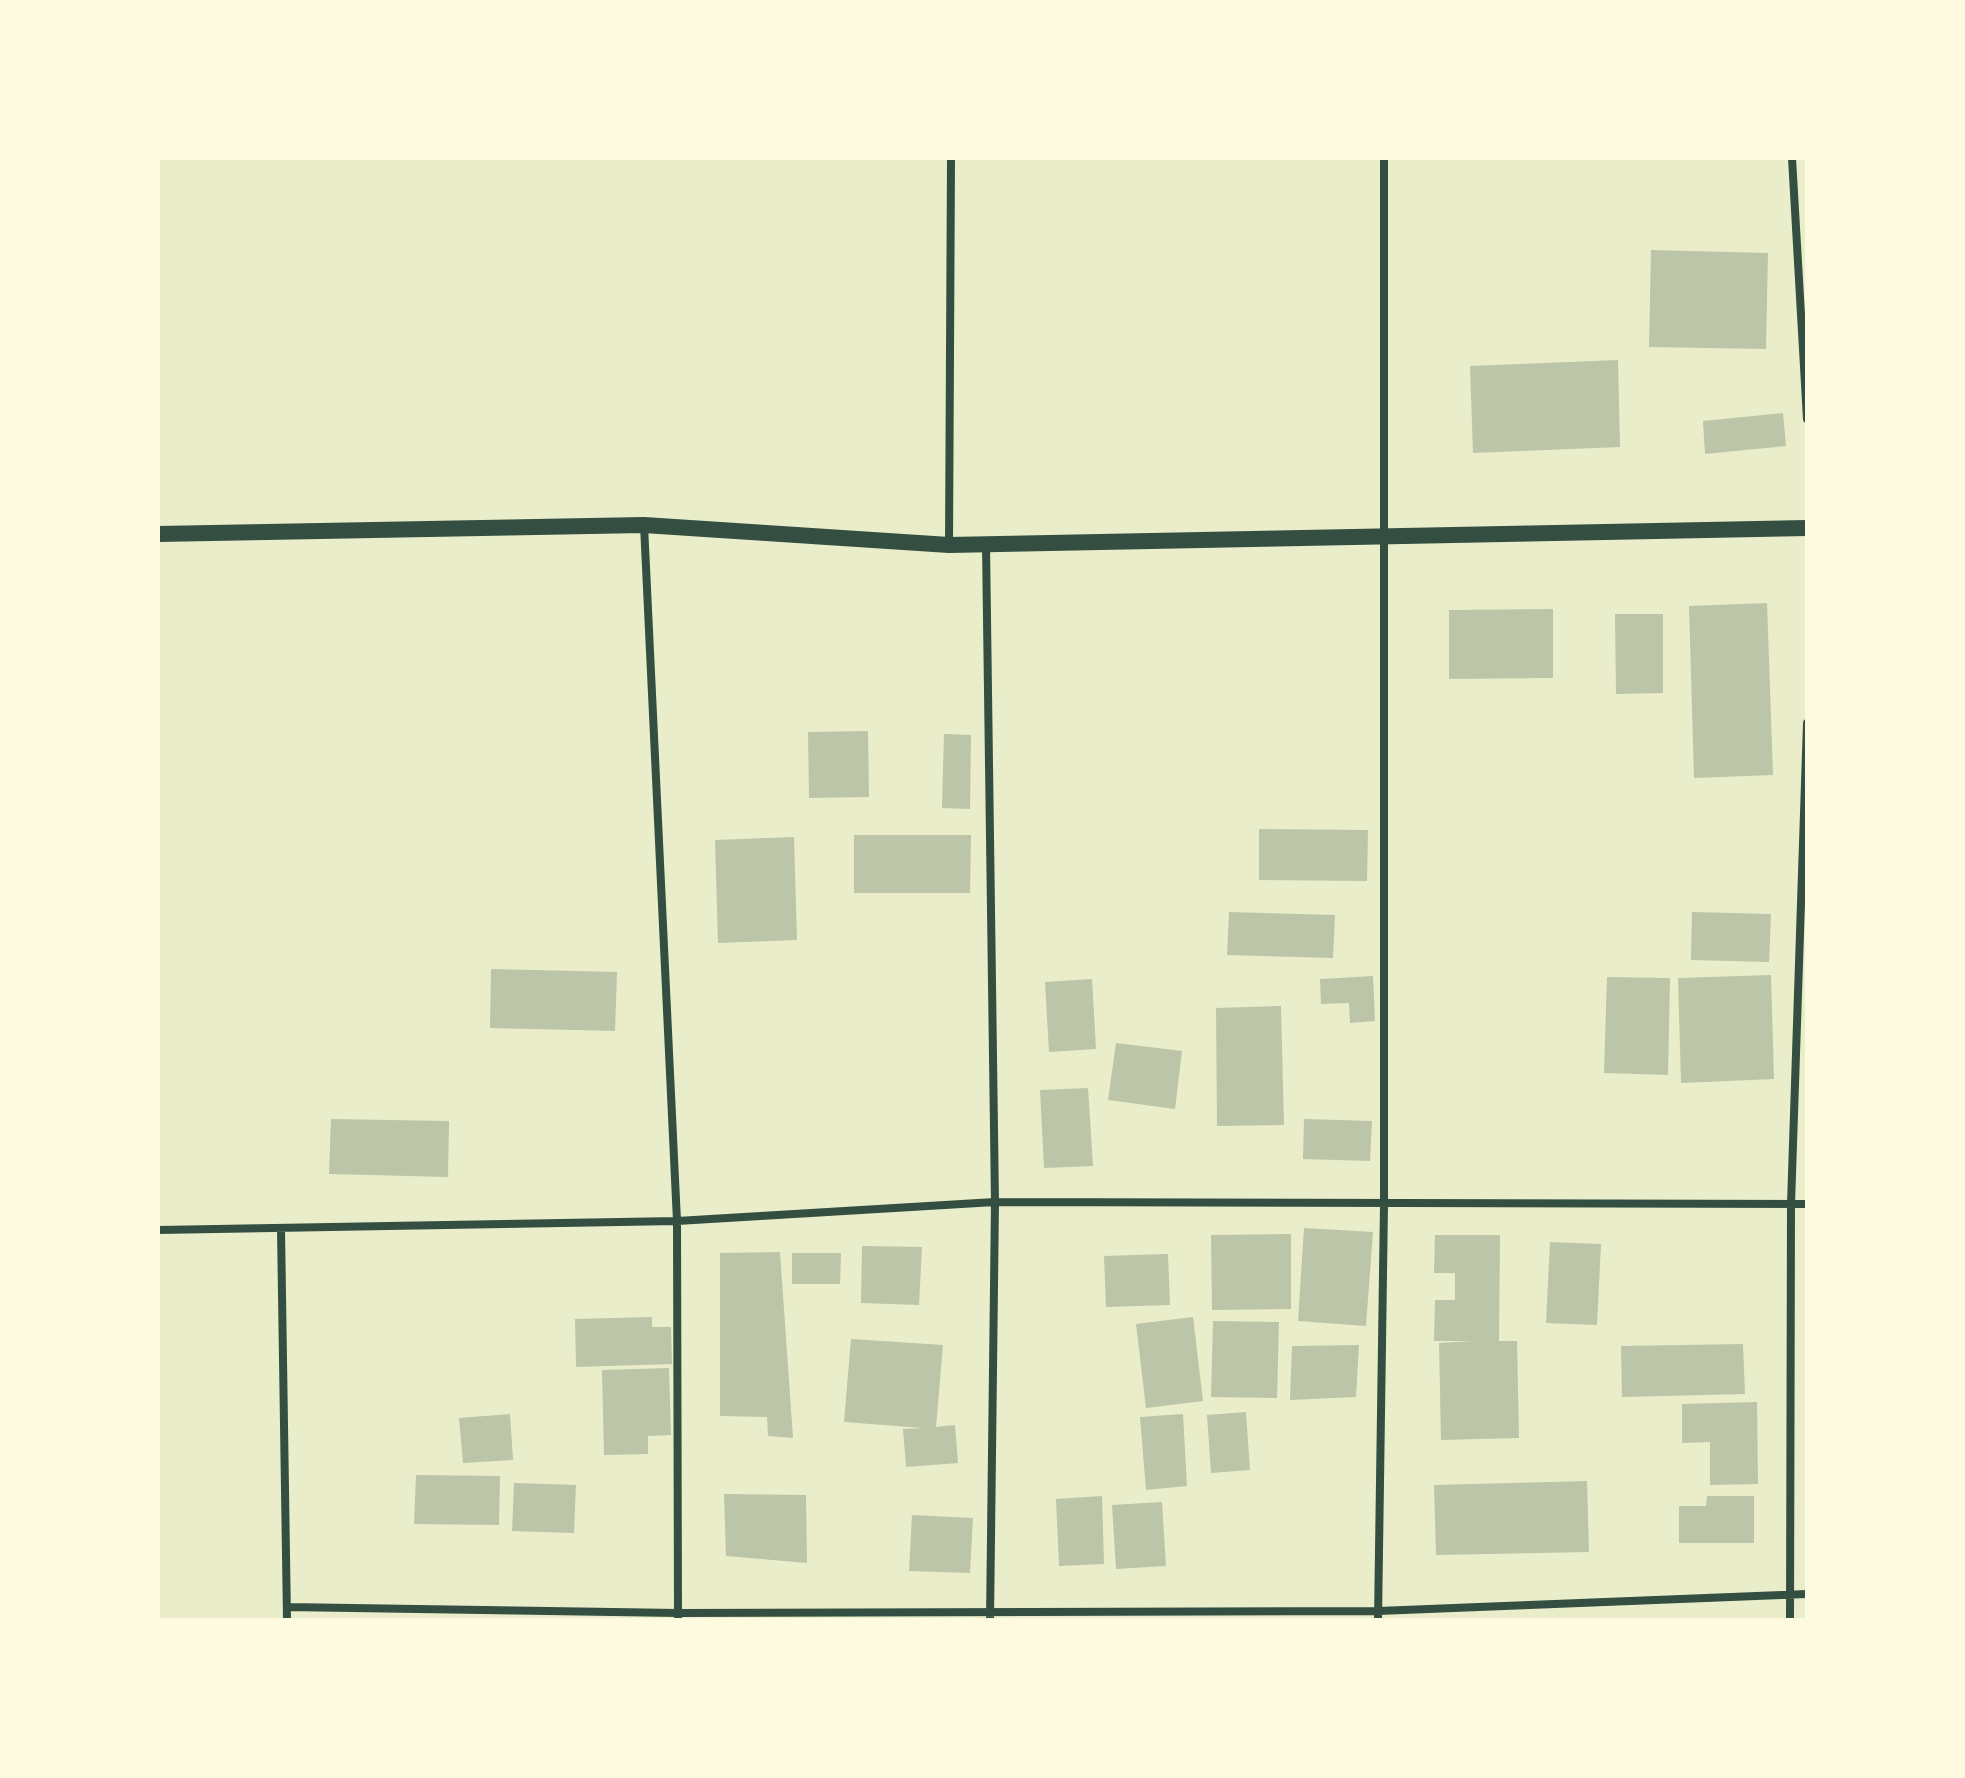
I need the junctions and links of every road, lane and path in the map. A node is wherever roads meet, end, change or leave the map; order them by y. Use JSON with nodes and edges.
{"nodes":[{"id":1,"x":951,"y":158,"type":"edge"},
{"id":2,"x":1384,"y":158,"type":"edge"},
{"id":3,"x":1792,"y":158,"type":"edge"},
{"id":4,"x":1807,"y":419,"type":"edge"},
{"id":5,"x":644,"y":525,"type":"junction"},
{"id":6,"x":1807,"y":528,"type":"edge"},
{"id":7,"x":158,"y":534,"type":"edge"},
{"id":8,"x":1384,"y":536,"type":"junction"},
{"id":9,"x":986,"y":544,"type":"junction"},
{"id":10,"x":949,"y":545,"type":"junction"},
{"id":11,"x":1807,"y":723,"type":"edge"},
{"id":12,"x":995,"y":1202,"type":"junction"},
{"id":13,"x":1791,"y":1204,"type":"junction"},
{"id":14,"x":1807,"y":1204,"type":"edge"},
{"id":15,"x":1384,"y":1205,"type":"junction"},
{"id":16,"x":677,"y":1221,"type":"junction"},
{"id":17,"x":281,"y":1229,"type":"junction"},
{"id":18,"x":158,"y":1230,"type":"edge"},
{"id":19,"x":1790,"y":1594,"type":"junction"},
{"id":20,"x":1807,"y":1594,"type":"edge"},
{"id":21,"x":287,"y":1607,"type":"junction"},
{"id":22,"x":990,"y":1615,"type":"edge"},
{"id":23,"x":1378,"y":1615,"type":"edge"},
{"id":24,"x":678,"y":1617,"type":"edge"},
{"id":25,"x":287,"y":1620,"type":"edge"},
{"id":26,"x":1790,"y":1620,"type":"edge"}],
"edges":[{"from":1,"to":10,"type":"street"},
{"from":2,"to":8,"type":"street"},
{"from":3,"to":4,"type":"street"},
{"from":5,"to":7,"type":"main road"},
{"from":5,"to":10,"type":"main road"},
{"from":5,"to":16,"type":"street"},
{"from":6,"to":8,"type":"main road"},
{"from":8,"to":9,"type":"main road"},
{"from":8,"to":15,"type":"street"},
{"from":9,"to":10,"type":"main road"},
{"from":9,"to":12,"type":"street"},
{"from":11,"to":13,"type":"street"},
{"from":12,"to":15,"type":"street"},
{"from":12,"to":16,"type":"street"},
{"from":12,"to":22,"type":"street"},
{"from":13,"to":14,"type":"street"},
{"from":13,"to":15,"type":"street"},
{"from":13,"to":19,"type":"street"},
{"from":15,"to":23,"type":"street"},
{"from":16,"to":17,"type":"street"},
{"from":16,"to":24,"type":"street"},
{"from":17,"to":18,"type":"street"},
{"from":17,"to":21,"type":"street"},
{"from":19,"to":20,"type":"street"},
{"from":19,"to":23,"type":"street"},
{"from":19,"to":26,"type":"street"},
{"from":21,"to":24,"type":"street"},
{"from":21,"to":25,"type":"street"},
{"from":22,"to":23,"type":"street"},
{"from":22,"to":24,"type":"street"}]}
